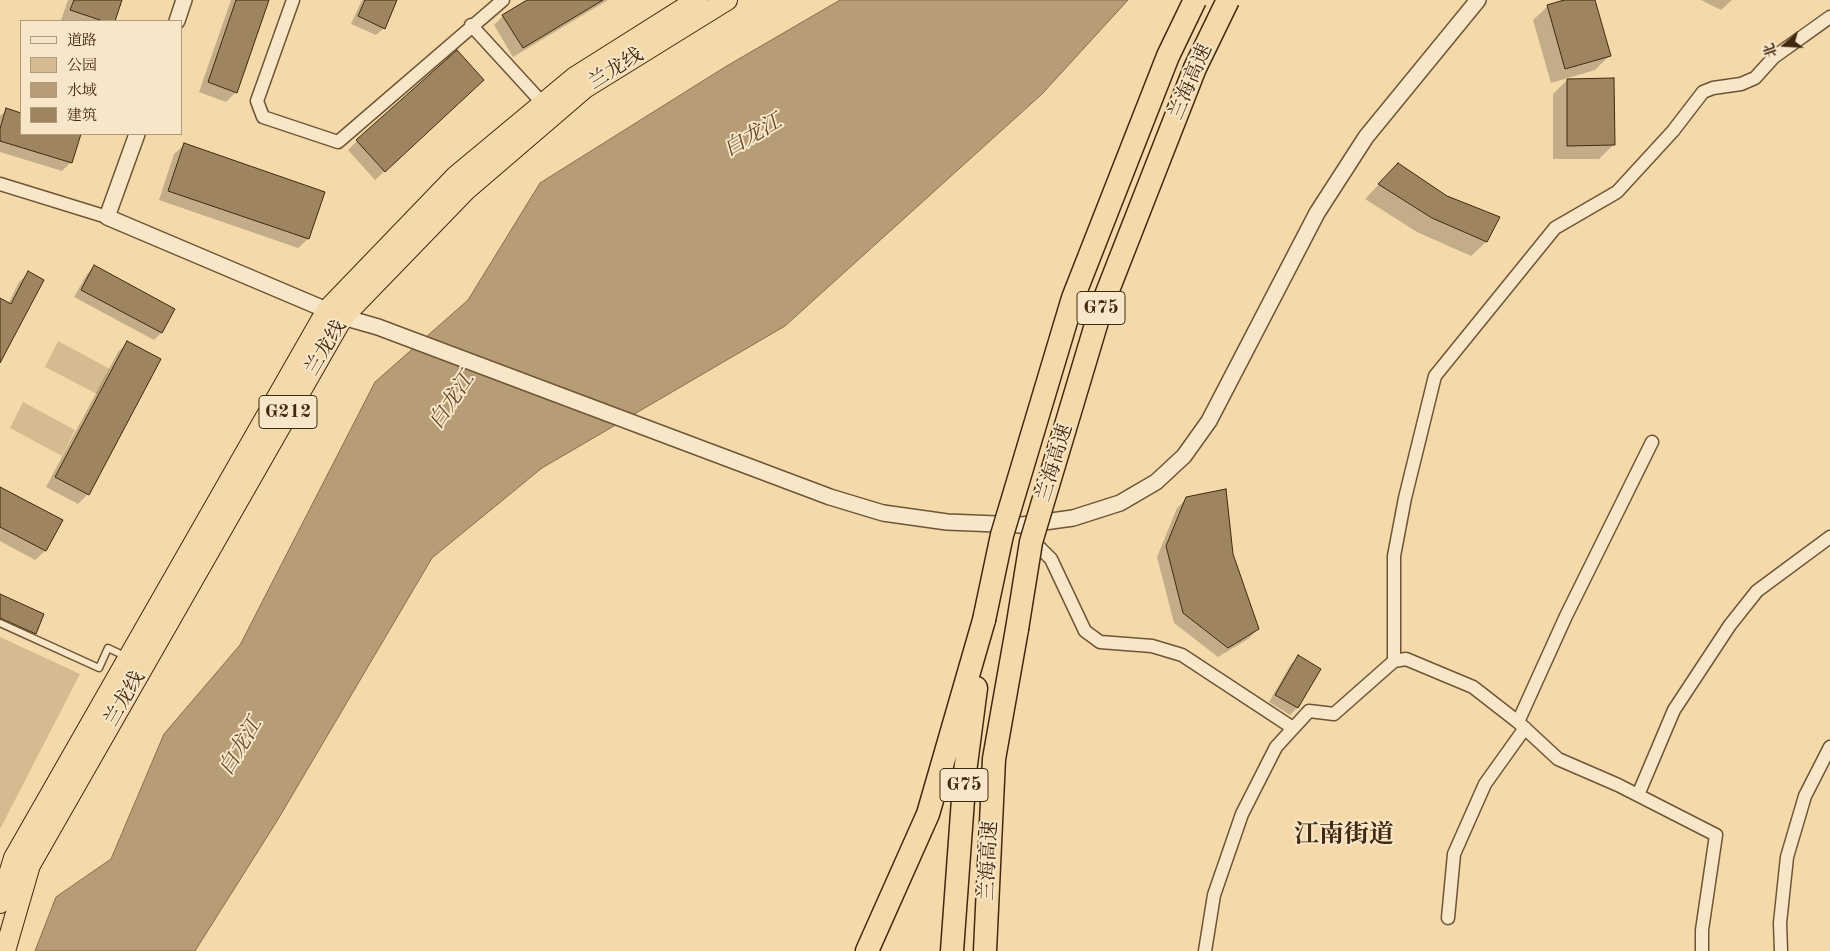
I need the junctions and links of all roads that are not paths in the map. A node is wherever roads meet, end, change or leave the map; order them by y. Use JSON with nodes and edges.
{"nodes":[{"id":1,"x":184,"y":0,"type":"edge"},
{"id":2,"x":293,"y":0,"type":"edge"},
{"id":3,"x":503,"y":0,"type":"edge"},
{"id":4,"x":696,"y":0,"type":"edge"},
{"id":5,"x":727,"y":0,"type":"edge"},
{"id":6,"x":1195,"y":0,"type":"edge"},
{"id":7,"x":1228,"y":0,"type":"edge"},
{"id":8,"x":1478,"y":0,"type":"edge"},
{"id":9,"x":1830,"y":17,"type":"edge"},
{"id":10,"x":177,"y":20,"type":"edge"},
{"id":11,"x":471,"y":25,"type":"junction"},
{"id":12,"x":548,"y":109,"type":"junction"},
{"id":13,"x":137,"y":135,"type":"edge"},
{"id":14,"x":0,"y":184,"type":"edge"},
{"id":15,"x":107,"y":217,"type":"junction"},
{"id":16,"x":335,"y":313,"type":"junction"},
{"id":17,"x":1652,"y":442,"type":"dead end"},
{"id":18,"x":1022,"y":526,"type":"junction"},
{"id":19,"x":1830,"y":537,"type":"edge"},
{"id":20,"x":984,"y":620,"type":"junction"},
{"id":21,"x":0,"y":623,"type":"edge"},
{"id":22,"x":128,"y":657,"type":"junction"},
{"id":23,"x":1394,"y":661,"type":"junction"},
{"id":24,"x":1521,"y":725,"type":"junction"},
{"id":25,"x":1293,"y":728,"type":"junction"},
{"id":26,"x":1830,"y":746,"type":"edge"},
{"id":27,"x":1638,"y":795,"type":"junction"},
{"id":28,"x":0,"y":904,"type":"edge"},
{"id":29,"x":1448,"y":918,"type":"dead end"},
{"id":30,"x":5,"y":951,"type":"edge"},
{"id":31,"x":867,"y":951,"type":"edge"},
{"id":32,"x":952,"y":951,"type":"edge"},
{"id":33,"x":985,"y":951,"type":"edge"},
{"id":34,"x":1205,"y":951,"type":"edge"},
{"id":35,"x":1702,"y":951,"type":"edge"},
{"id":36,"x":1781,"y":951,"type":"edge"}],
"edges":[{"from":1,"to":10,"type":"street"},
{"from":2,"to":11,"type":"street"},
{"from":3,"to":11,"type":"street"},
{"from":4,"to":12,"type":"highway","name":"兰龙线","number":"G212"},
{"from":5,"to":12,"type":"highway","name":"兰龙线","number":"G212"},
{"from":6,"to":20,"type":"highway","name":"兰海高速","number":"G75","bridge":true},
{"from":7,"to":33,"type":"highway","name":"兰海高速","number":"G75","bridge":true},
{"from":8,"to":18,"type":"street"},
{"from":9,"to":23,"type":"street"},
{"from":11,"to":12,"type":"street"},
{"from":12,"to":16,"type":"highway","name":"兰龙线","number":"G212"},
{"from":13,"to":15,"type":"street"},
{"from":14,"to":15,"type":"street"},
{"from":15,"to":16,"type":"street"},
{"from":16,"to":18,"type":"street"},
{"from":16,"to":22,"type":"highway","name":"兰龙线","number":"G212"},
{"from":16,"to":30,"type":"highway","name":"兰龙线","number":"G212"},
{"from":17,"to":24,"type":"street"},
{"from":18,"to":25,"type":"street"},
{"from":19,"to":27,"type":"street"},
{"from":20,"to":31,"type":"highway"},
{"from":20,"to":32,"type":"highway","name":"兰海高速","number":"G75"},
{"from":21,"to":22,"type":"lane"},
{"from":22,"to":28,"type":"highway","name":"兰龙线","number":"G212"},
{"from":23,"to":24,"type":"street"},
{"from":23,"to":25,"type":"street"},
{"from":24,"to":27,"type":"street"},
{"from":24,"to":29,"type":"street"},
{"from":25,"to":34,"type":"street"},
{"from":26,"to":36,"type":"street"},
{"from":27,"to":35,"type":"street"}]}
